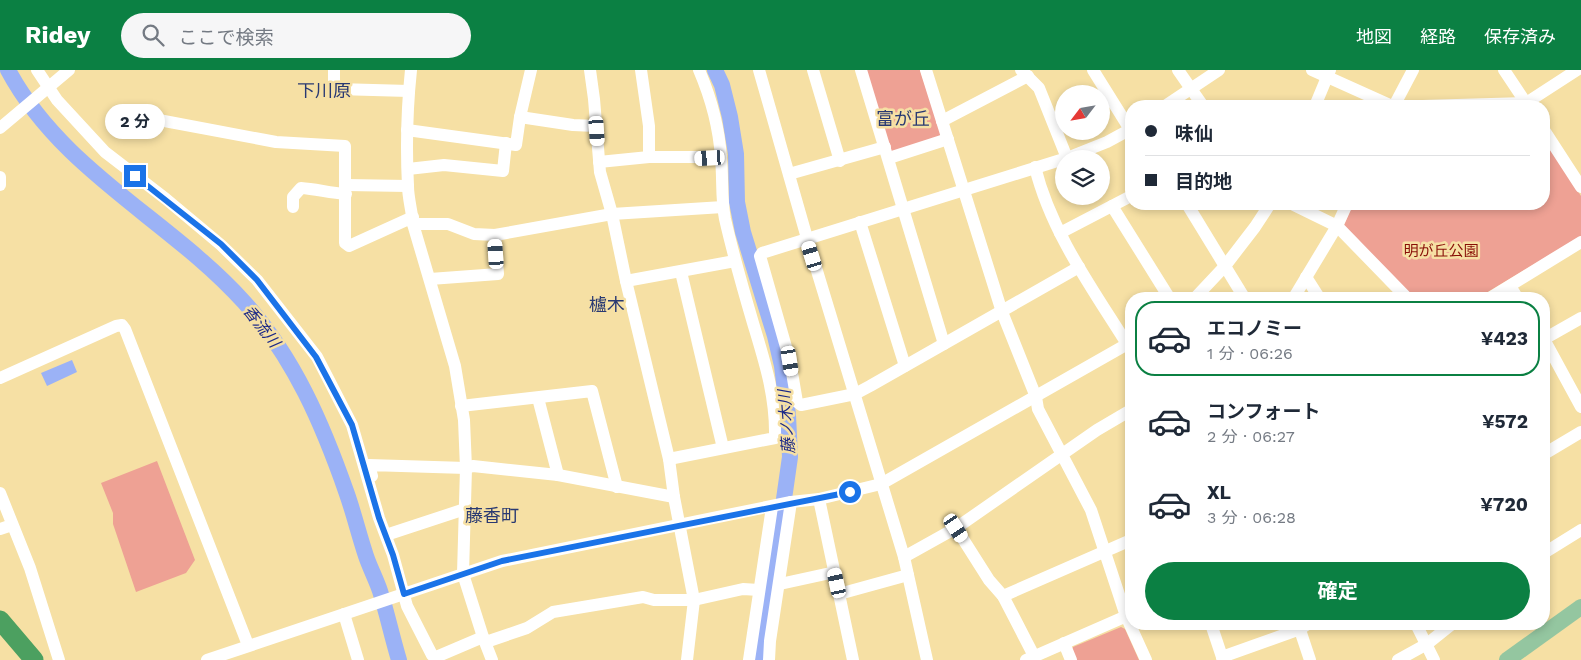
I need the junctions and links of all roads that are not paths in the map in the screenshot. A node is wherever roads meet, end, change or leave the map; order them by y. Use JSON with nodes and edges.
{"nodes":[{"id":1,"x":38,"y":70,"type":"edge"},
{"id":2,"x":69,"y":70,"type":"edge"},
{"id":3,"x":334,"y":70,"type":"edge"},
{"id":4,"x":411,"y":70,"type":"edge"},
{"id":5,"x":531,"y":70,"type":"edge"},
{"id":6,"x":590,"y":70,"type":"edge"},
{"id":7,"x":640,"y":70,"type":"edge"},
{"id":8,"x":699,"y":70,"type":"edge"},
{"id":9,"x":759,"y":70,"type":"edge"},
{"id":10,"x":813,"y":70,"type":"edge"},
{"id":11,"x":861,"y":70,"type":"edge"},
{"id":12,"x":926,"y":70,"type":"edge"},
{"id":13,"x":1093,"y":70,"type":"edge"},
{"id":14,"x":1178,"y":70,"type":"edge"},
{"id":15,"x":1218,"y":70,"type":"edge"},
{"id":16,"x":1312,"y":70,"type":"edge"},
{"id":17,"x":1413,"y":70,"type":"edge"},
{"id":18,"x":1504,"y":70,"type":"edge"},
{"id":19,"x":1577,"y":70,"type":"edge"},
{"id":20,"x":1024,"y":73,"type":"edge"},
{"id":21,"x":1329,"y":73,"type":"edge"},
{"id":22,"x":47,"y":89,"type":"junction"},
{"id":23,"x":1190,"y":90,"type":"junction"},
{"id":24,"x":409,"y":91,"type":"junction"},
{"id":25,"x":1174,"y":100,"type":"edge"},
{"id":26,"x":1198,"y":100,"type":"edge"},
{"id":27,"x":1318,"y":100,"type":"edge"},
{"id":28,"x":1381,"y":100,"type":"edge"},
{"id":29,"x":1396,"y":100,"type":"edge"},
{"id":30,"x":1524,"y":100,"type":"edge"},
{"id":31,"x":1534,"y":100,"type":"edge"},
{"id":32,"x":127,"y":114,"type":"dead end"},
{"id":33,"x":520,"y":117,"type":"junction"},
{"id":34,"x":942,"y":120,"type":"junction"},
{"id":35,"x":1125,"y":121,"type":"edge"},
{"id":36,"x":596,"y":126,"type":"junction"},
{"id":37,"x":0,"y":128,"type":"edge"},
{"id":38,"x":407,"y":130,"type":"junction"},
{"id":39,"x":1125,"y":133,"type":"edge"},
{"id":40,"x":948,"y":139,"type":"junction"},
{"id":41,"x":1550,"y":139,"type":"edge"},
{"id":42,"x":506,"y":143,"type":"junction"},
{"id":43,"x":1064,"y":150,"type":"edge"},
{"id":44,"x":1087,"y":150,"type":"edge"},
{"id":45,"x":887,"y":153,"type":"junction"},
{"id":46,"x":721,"y":157,"type":"junction"},
{"id":47,"x":649,"y":158,"type":"junction"},
{"id":48,"x":840,"y":161,"type":"junction"},
{"id":49,"x":1055,"y":161,"type":"edge"},
{"id":50,"x":599,"y":162,"type":"junction"},
{"id":51,"x":1035,"y":167,"type":"junction"},
{"id":52,"x":408,"y":169,"type":"junction"},
{"id":53,"x":789,"y":174,"type":"junction"},
{"id":54,"x":0,"y":177,"type":"edge"},
{"id":55,"x":0,"y":185,"type":"edge"},
{"id":56,"x":408,"y":186,"type":"junction"},
{"id":57,"x":1581,"y":187,"type":"edge"},
{"id":58,"x":346,"y":190,"type":"junction"},
{"id":59,"x":964,"y":190,"type":"junction"},
{"id":60,"x":1125,"y":199,"type":"edge"},
{"id":61,"x":1112,"y":206,"type":"junction"},
{"id":62,"x":293,"y":207,"type":"dead end"},
{"id":63,"x":724,"y":207,"type":"junction"},
{"id":64,"x":904,"y":209,"type":"junction"},
{"id":65,"x":1191,"y":210,"type":"edge"},
{"id":66,"x":1266,"y":210,"type":"edge"},
{"id":67,"x":1304,"y":210,"type":"edge"},
{"id":68,"x":1344,"y":210,"type":"edge"},
{"id":69,"x":612,"y":214,"type":"junction"},
{"id":70,"x":413,"y":220,"type":"junction"},
{"id":71,"x":860,"y":222,"type":"junction"},
{"id":72,"x":1337,"y":226,"type":"junction"},
{"id":73,"x":1060,"y":233,"type":"junction"},
{"id":74,"x":495,"y":235,"type":"junction"},
{"id":75,"x":807,"y":238,"type":"junction"},
{"id":76,"x":1581,"y":242,"type":"edge"},
{"id":77,"x":735,"y":261,"type":"junction"},
{"id":78,"x":1225,"y":266,"type":"junction"},
{"id":79,"x":1079,"y":267,"type":"junction"},
{"id":80,"x":681,"y":272,"type":"junction"},
{"id":81,"x":1306,"y":277,"type":"junction"},
{"id":82,"x":430,"y":279,"type":"junction"},
{"id":83,"x":626,"y":282,"type":"junction"},
{"id":84,"x":1510,"y":286,"type":"junction"},
{"id":85,"x":1166,"y":292,"type":"edge"},
{"id":86,"x":1201,"y":292,"type":"edge"},
{"id":87,"x":1241,"y":292,"type":"edge"},
{"id":88,"x":1297,"y":292,"type":"edge"},
{"id":89,"x":1316,"y":292,"type":"edge"},
{"id":90,"x":1401,"y":292,"type":"edge"},
{"id":91,"x":1500,"y":292,"type":"edge"},
{"id":92,"x":1514,"y":292,"type":"edge"},
{"id":93,"x":1002,"y":312,"type":"junction"},
{"id":94,"x":1581,"y":318,"type":"edge"},
{"id":95,"x":1125,"y":336,"type":"edge"},
{"id":96,"x":1550,"y":336,"type":"edge"},
{"id":97,"x":944,"y":344,"type":"junction"},
{"id":98,"x":1125,"y":347,"type":"edge"},
{"id":99,"x":1550,"y":350,"type":"edge"},
{"id":100,"x":905,"y":366,"type":"junction"},
{"id":101,"x":0,"y":378,"type":"edge"},
{"id":102,"x":855,"y":394,"type":"junction"},
{"id":103,"x":1036,"y":397,"type":"junction"},
{"id":104,"x":538,"y":398,"type":"junction"},
{"id":105,"x":462,"y":406,"type":"junction"},
{"id":106,"x":1581,"y":407,"type":"edge"},
{"id":107,"x":1125,"y":413,"type":"edge"},
{"id":108,"x":1581,"y":432,"type":"edge"},
{"id":109,"x":723,"y":448,"type":"junction"},
{"id":110,"x":1550,"y":450,"type":"edge"},
{"id":111,"x":1061,"y":455,"type":"junction"},
{"id":112,"x":669,"y":459,"type":"junction"},
{"id":113,"x":466,"y":468,"type":"junction"},
{"id":114,"x":558,"y":475,"type":"junction"},
{"id":115,"x":881,"y":484,"type":"junction"},
{"id":116,"x":617,"y":487,"type":"junction"},
{"id":117,"x":0,"y":493,"type":"edge"},
{"id":118,"x":674,"y":497,"type":"junction"},
{"id":119,"x":819,"y":499,"type":"junction"},
{"id":120,"x":790,"y":502,"type":"junction"},
{"id":121,"x":772,"y":507,"type":"junction"},
{"id":122,"x":465,"y":509,"type":"junction"},
{"id":123,"x":379,"y":518,"type":"junction"},
{"id":124,"x":680,"y":525,"type":"junction"},
{"id":125,"x":6,"y":527,"type":"edge"},
{"id":126,"x":956,"y":528,"type":"junction"},
{"id":127,"x":1581,"y":530,"type":"edge"},
{"id":128,"x":386,"y":535,"type":"junction"},
{"id":129,"x":1125,"y":543,"type":"edge"},
{"id":130,"x":1550,"y":549,"type":"edge"},
{"id":131,"x":1105,"y":552,"type":"junction"},
{"id":132,"x":904,"y":557,"type":"junction"},
{"id":133,"x":835,"y":572,"type":"junction"},
{"id":134,"x":463,"y":574,"type":"junction"},
{"id":135,"x":908,"y":575,"type":"junction"},
{"id":136,"x":780,"y":584,"type":"junction"},
{"id":137,"x":759,"y":590,"type":"junction"},
{"id":138,"x":839,"y":594,"type":"junction"},
{"id":139,"x":402,"y":595,"type":"junction"},
{"id":140,"x":1003,"y":596,"type":"junction"},
{"id":141,"x":694,"y":600,"type":"junction"},
{"id":142,"x":1125,"y":604,"type":"edge"},
{"id":143,"x":1581,"y":607,"type":"edge"},
{"id":144,"x":344,"y":614,"type":"junction"},
{"id":145,"x":1125,"y":616,"type":"edge"},
{"id":146,"x":0,"y":620,"type":"edge"},
{"id":147,"x":1550,"y":629,"type":"edge"},
{"id":148,"x":1135,"y":630,"type":"edge"},
{"id":149,"x":1213,"y":630,"type":"edge"},
{"id":150,"x":1290,"y":630,"type":"edge"},
{"id":151,"x":1303,"y":630,"type":"edge"},
{"id":152,"x":1419,"y":630,"type":"edge"},
{"id":153,"x":1444,"y":630,"type":"edge"},
{"id":154,"x":1549,"y":630,"type":"edge"},
{"id":155,"x":0,"y":637,"type":"edge"},
{"id":156,"x":484,"y":639,"type":"junction"},
{"id":157,"x":1064,"y":643,"type":"junction"},
{"id":158,"x":1427,"y":644,"type":"junction"},
{"id":159,"x":248,"y":645,"type":"junction"},
{"id":160,"x":1030,"y":658,"type":"edge"},
{"id":161,"x":1222,"y":659,"type":"edge"},
{"id":162,"x":19,"y":660,"type":"edge"},
{"id":163,"x":34,"y":660,"type":"edge"},
{"id":164,"x":60,"y":660,"type":"edge"},
{"id":165,"x":207,"y":660,"type":"edge"},
{"id":166,"x":358,"y":660,"type":"edge"},
{"id":167,"x":492,"y":660,"type":"edge"},
{"id":168,"x":687,"y":660,"type":"edge"},
{"id":169,"x":749,"y":660,"type":"edge"},
{"id":170,"x":769,"y":660,"type":"edge"},
{"id":171,"x":853,"y":660,"type":"edge"},
{"id":172,"x":927,"y":660,"type":"edge"},
{"id":173,"x":1071,"y":660,"type":"edge"},
{"id":174,"x":1146,"y":660,"type":"edge"},
{"id":175,"x":1310,"y":660,"type":"edge"},
{"id":176,"x":1398,"y":660,"type":"edge"},
{"id":177,"x":1434,"y":660,"type":"edge"},
{"id":178,"x":1507,"y":660,"type":"edge"}],
"edges":[{"from":1,"to":22,"type":"street"},
{"from":2,"to":22,"type":"street"},
{"from":3,"to":24,"type":"street"},
{"from":4,"to":24,"type":"street"},
{"from":5,"to":33,"type":"street"},
{"from":6,"to":36,"type":"street"},
{"from":7,"to":47,"type":"street"},
{"from":8,"to":46,"type":"street"},
{"from":9,"to":53,"type":"street"},
{"from":10,"to":48,"type":"street"},
{"from":11,"to":45,"type":"street"},
{"from":12,"to":34,"type":"street"},
{"from":13,"to":35,"type":"street"},
{"from":14,"to":23,"type":"street"},
{"from":15,"to":23,"type":"street"},
{"from":16,"to":21,"type":"street"},
{"from":17,"to":29,"type":"street"},
{"from":18,"to":30,"type":"street"},
{"from":19,"to":31,"type":"street"},
{"from":20,"to":34,"type":"street"},
{"from":20,"to":43,"type":"street"},
{"from":21,"to":27,"type":"street"},
{"from":21,"to":28,"type":"street"},
{"from":22,"to":37,"type":"street"},
{"from":22,"to":123,"type":"street"},
{"from":23,"to":25,"type":"street"},
{"from":23,"to":26,"type":"street"},
{"from":24,"to":38,"type":"street"},
{"from":32,"to":58,"type":"street"},
{"from":33,"to":36,"type":"street"},
{"from":33,"to":42,"type":"street"},
{"from":34,"to":40,"type":"street"},
{"from":36,"to":50,"type":"street"},
{"from":38,"to":42,"type":"street"},
{"from":38,"to":52,"type":"street"},
{"from":39,"to":44,"type":"street"},
{"from":40,"to":45,"type":"street"},
{"from":40,"to":59,"type":"street"},
{"from":41,"to":57,"type":"street"},
{"from":42,"to":52,"type":"street"},
{"from":45,"to":48,"type":"street"},
{"from":45,"to":64,"type":"street"},
{"from":46,"to":47,"type":"street"},
{"from":46,"to":63,"type":"street"},
{"from":47,"to":50,"type":"street"},
{"from":48,"to":53,"type":"street"},
{"from":49,"to":51,"type":"street"},
{"from":50,"to":69,"type":"street"},
{"from":51,"to":59,"type":"street"},
{"from":51,"to":73,"type":"street"},
{"from":52,"to":56,"type":"street"},
{"from":53,"to":75,"type":"street"},
{"from":54,"to":55,"type":"street"},
{"from":56,"to":58,"type":"street"},
{"from":56,"to":70,"type":"street"},
{"from":58,"to":62,"type":"street"},
{"from":58,"to":70,"type":"street"},
{"from":59,"to":64,"type":"street"},
{"from":59,"to":93,"type":"street"},
{"from":60,"to":61,"type":"street"},
{"from":61,"to":73,"type":"street"},
{"from":61,"to":85,"type":"street"},
{"from":63,"to":69,"type":"street"},
{"from":63,"to":77,"type":"street"},
{"from":64,"to":71,"type":"street"},
{"from":64,"to":97,"type":"street"},
{"from":65,"to":78,"type":"street"},
{"from":66,"to":78,"type":"street"},
{"from":67,"to":72,"type":"street"},
{"from":68,"to":72,"type":"street"},
{"from":69,"to":74,"type":"street"},
{"from":69,"to":83,"type":"street"},
{"from":70,"to":74,"type":"street"},
{"from":70,"to":82,"type":"street"},
{"from":71,"to":75,"type":"street"},
{"from":71,"to":100,"type":"street"},
{"from":72,"to":81,"type":"street"},
{"from":72,"to":90,"type":"street"},
{"from":73,"to":79,"type":"street"},
{"from":74,"to":82,"type":"street"},
{"from":75,"to":102,"type":"street"},
{"from":75,"to":102,"type":"street"},
{"from":76,"to":84,"type":"street"},
{"from":77,"to":80,"type":"street"},
{"from":77,"to":109,"type":"street"},
{"from":78,"to":86,"type":"street"},
{"from":78,"to":87,"type":"street"},
{"from":79,"to":93,"type":"street"},
{"from":79,"to":95,"type":"street"},
{"from":80,"to":83,"type":"street"},
{"from":80,"to":109,"type":"street"},
{"from":81,"to":88,"type":"street"},
{"from":81,"to":89,"type":"street"},
{"from":82,"to":105,"type":"street"},
{"from":83,"to":112,"type":"street"},
{"from":84,"to":91,"type":"street"},
{"from":84,"to":92,"type":"street"},
{"from":93,"to":97,"type":"street"},
{"from":93,"to":103,"type":"street"},
{"from":94,"to":96,"type":"street"},
{"from":97,"to":100,"type":"street"},
{"from":98,"to":103,"type":"street"},
{"from":99,"to":106,"type":"street"},
{"from":100,"to":102,"type":"street"},
{"from":101,"to":159,"type":"street"},
{"from":102,"to":115,"type":"street"},
{"from":103,"to":111,"type":"street"},
{"from":103,"to":115,"type":"street"},
{"from":104,"to":105,"type":"street"},
{"from":104,"to":114,"type":"street"},
{"from":104,"to":116,"type":"street"},
{"from":105,"to":113,"type":"street"},
{"from":107,"to":111,"type":"street"},
{"from":108,"to":110,"type":"street"},
{"from":109,"to":112,"type":"street"},
{"from":111,"to":126,"type":"street"},
{"from":111,"to":131,"type":"street"},
{"from":112,"to":118,"type":"street"},
{"from":113,"to":114,"type":"street"},
{"from":113,"to":122,"type":"street"},
{"from":113,"to":123,"type":"street"},
{"from":114,"to":116,"type":"street"},
{"from":115,"to":119,"type":"street"},
{"from":115,"to":132,"type":"street"},
{"from":116,"to":118,"type":"street"},
{"from":117,"to":125,"type":"street"},
{"from":118,"to":124,"type":"street"},
{"from":119,"to":120,"type":"street"},
{"from":119,"to":133,"type":"street"},
{"from":120,"to":121,"type":"street"},
{"from":120,"to":136,"type":"street"},
{"from":121,"to":124,"type":"street"},
{"from":121,"to":137,"type":"street"},
{"from":122,"to":128,"type":"street"},
{"from":122,"to":134,"type":"street"},
{"from":123,"to":128,"type":"street"},
{"from":124,"to":134,"type":"street"},
{"from":124,"to":141,"type":"street"},
{"from":125,"to":164,"type":"street"},
{"from":126,"to":132,"type":"street"},
{"from":126,"to":140,"type":"street"},
{"from":127,"to":130,"type":"street"},
{"from":128,"to":139,"type":"street"},
{"from":129,"to":131,"type":"street"},
{"from":131,"to":140,"type":"street"},
{"from":131,"to":142,"type":"street"},
{"from":132,"to":135,"type":"street"},
{"from":133,"to":136,"type":"street"},
{"from":133,"to":138,"type":"street"},
{"from":134,"to":139,"type":"street"},
{"from":134,"to":156,"type":"street"},
{"from":135,"to":138,"type":"street"},
{"from":135,"to":172,"type":"street"},
{"from":136,"to":170,"type":"street"},
{"from":137,"to":141,"type":"street"},
{"from":137,"to":169,"type":"street"},
{"from":138,"to":171,"type":"street"},
{"from":139,"to":144,"type":"street"},
{"from":139,"to":156,"type":"street"},
{"from":140,"to":160,"type":"street"},
{"from":141,"to":156,"type":"street"},
{"from":141,"to":168,"type":"street"},
{"from":143,"to":147,"type":"main road"},
{"from":144,"to":159,"type":"street"},
{"from":144,"to":166,"type":"street"},
{"from":145,"to":157,"type":"street"},
{"from":146,"to":163,"type":"highway"},
{"from":148,"to":174,"type":"street"},
{"from":149,"to":161,"type":"street"},
{"from":150,"to":161,"type":"street"},
{"from":151,"to":175,"type":"street"},
{"from":152,"to":158,"type":"street"},
{"from":153,"to":158,"type":"street"},
{"from":154,"to":178,"type":"main road"},
{"from":155,"to":162,"type":"highway"},
{"from":156,"to":167,"type":"street"},
{"from":157,"to":160,"type":"street"},
{"from":157,"to":173,"type":"street"},
{"from":158,"to":176,"type":"street"},
{"from":158,"to":177,"type":"street"},
{"from":159,"to":165,"type":"street"}]}
